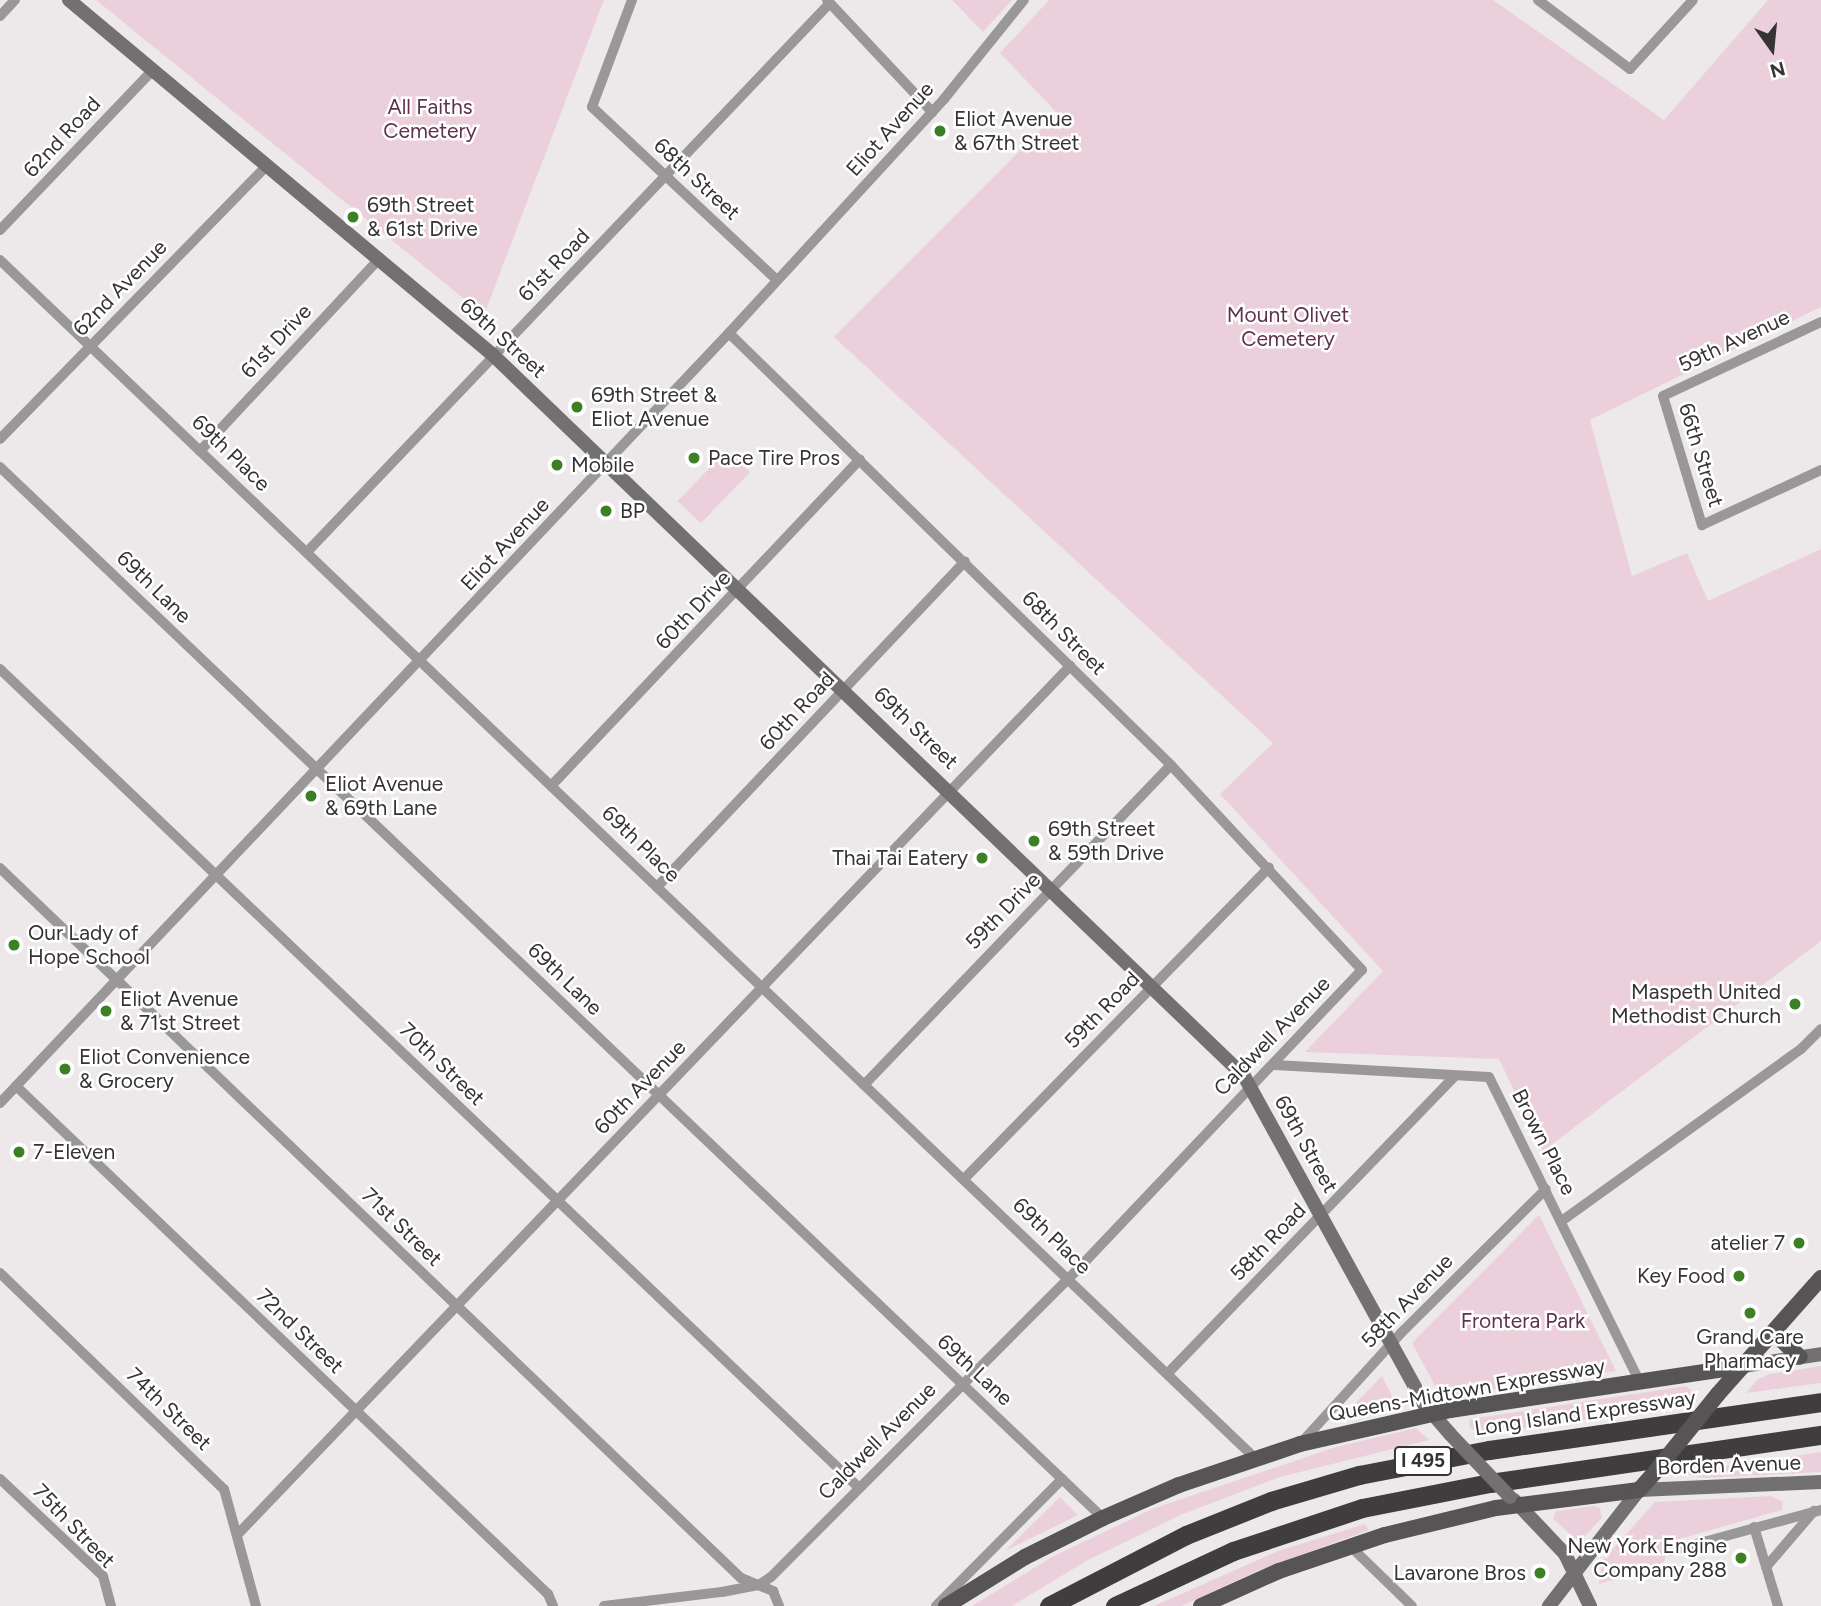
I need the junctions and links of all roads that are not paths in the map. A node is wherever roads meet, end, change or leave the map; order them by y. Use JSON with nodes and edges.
{"nodes":[{"id":1,"x":15,"y":0,"type":"edge"},
{"id":2,"x":69,"y":0,"type":"edge"},
{"id":3,"x":632,"y":0,"type":"edge"},
{"id":4,"x":1024,"y":0,"type":"edge"},
{"id":5,"x":1538,"y":0,"type":"edge"},
{"id":6,"x":1693,"y":0,"type":"edge"},
{"id":7,"x":828,"y":2,"type":"edge"},
{"id":8,"x":0,"y":16,"type":"edge"},
{"id":9,"x":153,"y":70,"type":"junction"},
{"id":10,"x":932,"y":112,"type":"junction"},
{"id":11,"x":267,"y":165,"type":"junction"},
{"id":12,"x":665,"y":176,"type":"junction"},
{"id":13,"x":0,"y":230,"type":"edge"},
{"id":14,"x":380,"y":258,"type":"junction"},
{"id":15,"x":0,"y":260,"type":"edge"},
{"id":16,"x":777,"y":280,"type":"junction"},
{"id":17,"x":1821,"y":322,"type":"edge"},
{"id":18,"x":729,"y":333,"type":"junction"},
{"id":19,"x":91,"y":346,"type":"junction"},
{"id":20,"x":494,"y":356,"type":"junction"},
{"id":21,"x":1662,"y":396,"type":"joint"},
{"id":22,"x":0,"y":439,"type":"edge"},
{"id":23,"x":200,"y":450,"type":"junction"},
{"id":24,"x":860,"y":459,"type":"junction"},
{"id":25,"x":607,"y":464,"type":"junction"},
{"id":26,"x":0,"y":467,"type":"edge"},
{"id":27,"x":1821,"y":470,"type":"edge"},
{"id":28,"x":307,"y":552,"type":"junction"},
{"id":29,"x":965,"y":561,"type":"junction"},
{"id":30,"x":740,"y":588,"type":"junction"},
{"id":31,"x":421,"y":661,"type":"junction"},
{"id":32,"x":1070,"y":666,"type":"junction"},
{"id":33,"x":0,"y":669,"type":"edge"},
{"id":34,"x":845,"y":688,"type":"junction"},
{"id":35,"x":1171,"y":765,"type":"junction"},
{"id":36,"x":318,"y":769,"type":"junction"},
{"id":37,"x":552,"y":785,"type":"junction"},
{"id":38,"x":951,"y":790,"type":"junction"},
{"id":39,"x":0,"y":868,"type":"edge"},
{"id":40,"x":1269,"y":868,"type":"junction"},
{"id":41,"x":217,"y":875,"type":"junction"},
{"id":42,"x":657,"y":887,"type":"junction"},
{"id":43,"x":1052,"y":888,"type":"junction"},
{"id":44,"x":1362,"y":970,"type":"joint"},
{"id":45,"x":117,"y":981,"type":"junction"},
{"id":46,"x":762,"y":986,"type":"junction"},
{"id":47,"x":1152,"y":987,"type":"junction"},
{"id":48,"x":1821,"y":1029,"type":"edge"},
{"id":49,"x":1275,"y":1065,"type":"junction"},
{"id":50,"x":1455,"y":1076,"type":"junction"},
{"id":51,"x":864,"y":1085,"type":"junction"},
{"id":52,"x":1250,"y":1085,"type":"junction"},
{"id":53,"x":16,"y":1086,"type":"junction"},
{"id":54,"x":659,"y":1095,"type":"junction"},
{"id":55,"x":0,"y":1103,"type":"edge"},
{"id":56,"x":964,"y":1179,"type":"junction"},
{"id":57,"x":1546,"y":1189,"type":"junction"},
{"id":58,"x":558,"y":1200,"type":"junction"},
{"id":59,"x":1321,"y":1215,"type":"junction"},
{"id":60,"x":1563,"y":1220,"type":"junction"},
{"id":61,"x":0,"y":1273,"type":"edge"},
{"id":62,"x":1068,"y":1278,"type":"junction"},
{"id":63,"x":1821,"y":1278,"type":"edge"},
{"id":64,"x":458,"y":1307,"type":"junction"},
{"id":65,"x":1774,"y":1333,"type":"junction"},
{"id":66,"x":1391,"y":1344,"type":"junction"},
{"id":67,"x":1821,"y":1354,"type":"edge"},
{"id":68,"x":1800,"y":1357,"type":"junction"},
{"id":69,"x":1743,"y":1366,"type":"junction"},
{"id":70,"x":1168,"y":1373,"type":"junction"},
{"id":71,"x":1639,"y":1381,"type":"junction"},
{"id":72,"x":962,"y":1385,"type":"junction"},
{"id":73,"x":1821,"y":1402,"type":"edge"},
{"id":74,"x":357,"y":1412,"type":"junction"},
{"id":75,"x":1431,"y":1414,"type":"junction"},
{"id":76,"x":1821,"y":1435,"type":"edge"},
{"id":77,"x":1300,"y":1444,"type":"junction"},
{"id":78,"x":1255,"y":1458,"type":"junction"},
{"id":79,"x":0,"y":1479,"type":"edge"},
{"id":80,"x":1062,"y":1479,"type":"junction"},
{"id":81,"x":1821,"y":1482,"type":"edge"},
{"id":82,"x":858,"y":1486,"type":"junction"},
{"id":83,"x":1639,"y":1490,"type":"junction"},
{"id":84,"x":1514,"y":1501,"type":"junction"},
{"id":85,"x":1818,"y":1511,"type":"edge"},
{"id":86,"x":1102,"y":1518,"type":"junction"},
{"id":87,"x":1754,"y":1527,"type":"junction"},
{"id":88,"x":237,"y":1535,"type":"junction"},
{"id":89,"x":1350,"y":1546,"type":"junction"},
{"id":90,"x":1671,"y":1551,"type":"dead end"},
{"id":91,"x":1766,"y":1567,"type":"junction"},
{"id":92,"x":1574,"y":1570,"type":"junction"},
{"id":93,"x":759,"y":1585,"type":"junction"},
{"id":94,"x":111,"y":1606,"type":"edge"},
{"id":95,"x":256,"y":1606,"type":"edge"},
{"id":96,"x":554,"y":1606,"type":"edge"},
{"id":97,"x":604,"y":1606,"type":"edge"},
{"id":98,"x":779,"y":1606,"type":"edge"},
{"id":99,"x":936,"y":1606,"type":"edge"},
{"id":100,"x":946,"y":1606,"type":"edge"},
{"id":101,"x":1049,"y":1606,"type":"edge"},
{"id":102,"x":1115,"y":1606,"type":"edge"},
{"id":103,"x":1201,"y":1606,"type":"edge"},
{"id":104,"x":1412,"y":1606,"type":"edge"},
{"id":105,"x":1549,"y":1606,"type":"edge"},
{"id":106,"x":1590,"y":1606,"type":"edge"},
{"id":107,"x":1778,"y":1606,"type":"edge"}],
"edges":[{"from":1,"to":8,"type":"street"},
{"from":2,"to":9,"type":"main road","name":"69th Street"},
{"from":3,"to":12,"type":"street","name":"68th Street"},
{"from":4,"to":10,"type":"street","name":"Eliot Avenue"},
{"from":5,"to":6,"type":"street"},
{"from":7,"to":10,"type":"street"},
{"from":7,"to":12,"type":"street","name":"61st Road"},
{"from":9,"to":11,"type":"main road","name":"69th Street"},
{"from":9,"to":13,"type":"street","name":"62nd Road"},
{"from":10,"to":16,"type":"street","name":"Eliot Avenue"},
{"from":11,"to":14,"type":"main road","name":"69th Street"},
{"from":11,"to":19,"type":"street","name":"62nd Avenue"},
{"from":12,"to":16,"type":"street","name":"68th Street"},
{"from":12,"to":20,"type":"street","name":"61st Road"},
{"from":14,"to":20,"type":"main road","name":"69th Street"},
{"from":14,"to":23,"type":"street","name":"61st Drive"},
{"from":15,"to":19,"type":"street","name":"69th Place"},
{"from":16,"to":18,"type":"street","name":"Eliot Avenue"},
{"from":17,"to":21,"type":"street","name":"59th Avenue"},
{"from":18,"to":24,"type":"street","name":"68th Street"},
{"from":18,"to":25,"type":"street","name":"Eliot Avenue"},
{"from":19,"to":22,"type":"street","name":"62nd Avenue"},
{"from":19,"to":23,"type":"street","name":"69th Place"},
{"from":20,"to":25,"type":"main road","name":"69th Street"},
{"from":20,"to":28,"type":"street","name":"61st Road"},
{"from":21,"to":27,"type":"street","name":"66th Street"},
{"from":23,"to":28,"type":"street","name":"69th Place"},
{"from":24,"to":29,"type":"street","name":"68th Street"},
{"from":24,"to":30,"type":"street","name":"60th Drive"},
{"from":25,"to":30,"type":"main road","name":"69th Street"},
{"from":25,"to":31,"type":"street","name":"Eliot Avenue"},
{"from":26,"to":36,"type":"street","name":"69th Lane"},
{"from":28,"to":31,"type":"street","name":"69th Place"},
{"from":29,"to":32,"type":"street","name":"68th Street"},
{"from":29,"to":34,"type":"street","name":"60th Road"},
{"from":30,"to":34,"type":"main road","name":"69th Street"},
{"from":30,"to":37,"type":"street","name":"60th Drive"},
{"from":31,"to":36,"type":"street","name":"Eliot Avenue"},
{"from":31,"to":37,"type":"street","name":"69th Place"},
{"from":32,"to":35,"type":"street","name":"68th Street"},
{"from":32,"to":38,"type":"street","name":"60th Avenue"},
{"from":33,"to":41,"type":"street","name":"70th Street"},
{"from":34,"to":38,"type":"main road","name":"69th Street"},
{"from":34,"to":42,"type":"street","name":"60th Road"},
{"from":35,"to":40,"type":"street","name":"68th Street"},
{"from":35,"to":43,"type":"street","name":"59th Drive"},
{"from":36,"to":41,"type":"street","name":"Eliot Avenue"},
{"from":36,"to":54,"type":"street","name":"69th Lane"},
{"from":37,"to":42,"type":"street","name":"69th Place"},
{"from":38,"to":43,"type":"main road","name":"69th Street"},
{"from":38,"to":46,"type":"street","name":"60th Avenue"},
{"from":39,"to":45,"type":"street","name":"71st Street"},
{"from":40,"to":44,"type":"street","name":"68th Street"},
{"from":40,"to":47,"type":"street","name":"59th Road"},
{"from":41,"to":45,"type":"street","name":"Eliot Avenue"},
{"from":41,"to":58,"type":"street","name":"70th Street"},
{"from":42,"to":46,"type":"street","name":"69th Place"},
{"from":43,"to":47,"type":"main road","name":"69th Street"},
{"from":43,"to":51,"type":"street","name":"59th Drive"},
{"from":44,"to":49,"type":"street","name":"Caldwell Avenue"},
{"from":45,"to":53,"type":"street","name":"Eliot Avenue"},
{"from":45,"to":64,"type":"street","name":"71st Street"},
{"from":46,"to":51,"type":"street","name":"69th Place"},
{"from":46,"to":54,"type":"street","name":"60th Avenue"},
{"from":47,"to":52,"type":"main road","name":"69th Street"},
{"from":47,"to":56,"type":"street","name":"59th Road"},
{"from":48,"to":60,"type":"street"},
{"from":49,"to":50,"type":"street","name":"Brown Place"},
{"from":49,"to":52,"type":"street","name":"Caldwell Avenue"},
{"from":50,"to":57,"type":"street","name":"Brown Place"},
{"from":50,"to":59,"type":"street","name":"58th Road"},
{"from":51,"to":56,"type":"street","name":"69th Place"},
{"from":52,"to":59,"type":"main road","name":"69th Street"},
{"from":52,"to":62,"type":"street","name":"Caldwell Avenue"},
{"from":53,"to":55,"type":"street","name":"Eliot Avenue"},
{"from":53,"to":74,"type":"street","name":"72nd Street"},
{"from":54,"to":58,"type":"street","name":"60th Avenue"},
{"from":54,"to":72,"type":"street","name":"69th Lane"},
{"from":56,"to":62,"type":"street","name":"69th Place"},
{"from":57,"to":60,"type":"street","name":"Brown Place"},
{"from":57,"to":66,"type":"street","name":"58th Avenue"},
{"from":58,"to":64,"type":"street","name":"60th Avenue"},
{"from":58,"to":82,"type":"street","name":"70th Street"},
{"from":59,"to":66,"type":"main road","name":"69th Street"},
{"from":59,"to":70,"type":"street","name":"58th Road"},
{"from":60,"to":71,"type":"street","name":"Brown Place"},
{"from":61,"to":88,"type":"street","name":"74th Street"},
{"from":62,"to":70,"type":"street","name":"69th Place"},
{"from":62,"to":72,"type":"street","name":"Caldwell Avenue"},
{"from":63,"to":65,"type":"main road"},
{"from":64,"to":74,"type":"street","name":"60th Avenue"},
{"from":64,"to":93,"type":"street","name":"71st Street"},
{"from":65,"to":68,"type":"main road"},
{"from":65,"to":69,"type":"main road"},
{"from":66,"to":75,"type":"main road","name":"69th Street"},
{"from":66,"to":77,"type":"street","name":"58th Avenue"},
{"from":67,"to":68,"type":"main road","name":"Queens-Midtown Expressway"},
{"from":68,"to":69,"type":"main road","name":"Queens-Midtown Expressway"},
{"from":69,"to":71,"type":"main road","name":"Queens-Midtown Expressway"},
{"from":69,"to":83,"type":"main road","bridge":true},
{"from":70,"to":78,"type":"street","name":"69th Place"},
{"from":71,"to":75,"type":"main road","name":"Queens-Midtown Expressway"},
{"from":72,"to":80,"type":"street","name":"69th Lane"},
{"from":72,"to":82,"type":"street","name":"Caldwell Avenue"},
{"from":73,"to":101,"type":"highway","name":"Long Island Expressway","number":"I 495"},
{"from":74,"to":88,"type":"street","name":"60th Avenue"},
{"from":74,"to":96,"type":"street","name":"72nd Street"},
{"from":75,"to":77,"type":"main road","name":"Queens-Midtown Expressway"},
{"from":75,"to":84,"type":"main road","name":"69th Street","bridge":true},
{"from":76,"to":102,"type":"highway","number":"I 495"},
{"from":77,"to":78,"type":"main road","name":"Queens-Midtown Expressway"},
{"from":78,"to":86,"type":"main road","name":"Queens-Midtown Expressway"},
{"from":79,"to":94,"type":"street","name":"75th Street"},
{"from":80,"to":86,"type":"street","name":"69th Lane"},
{"from":80,"to":99,"type":"street"},
{"from":81,"to":83,"type":"main road","name":"Borden Avenue"},
{"from":82,"to":93,"type":"street","name":"Caldwell Avenue"},
{"from":83,"to":84,"type":"main road"},
{"from":83,"to":92,"type":"main road"},
{"from":84,"to":89,"type":"main road"},
{"from":84,"to":92,"type":"main road","name":"69th Street"},
{"from":85,"to":87,"type":"street"},
{"from":85,"to":91,"type":"street"},
{"from":86,"to":100,"type":"main road","name":"Queens-Midtown Expressway"},
{"from":87,"to":90,"type":"street"},
{"from":87,"to":91,"type":"street"},
{"from":88,"to":95,"type":"street","name":"74th Street"},
{"from":89,"to":103,"type":"main road"},
{"from":89,"to":104,"type":"street"},
{"from":91,"to":107,"type":"street"},
{"from":92,"to":105,"type":"main road"},
{"from":92,"to":106,"type":"main road","name":"69th Street"},
{"from":93,"to":97,"type":"street"},
{"from":93,"to":98,"type":"street","name":"71st Street"}]}
